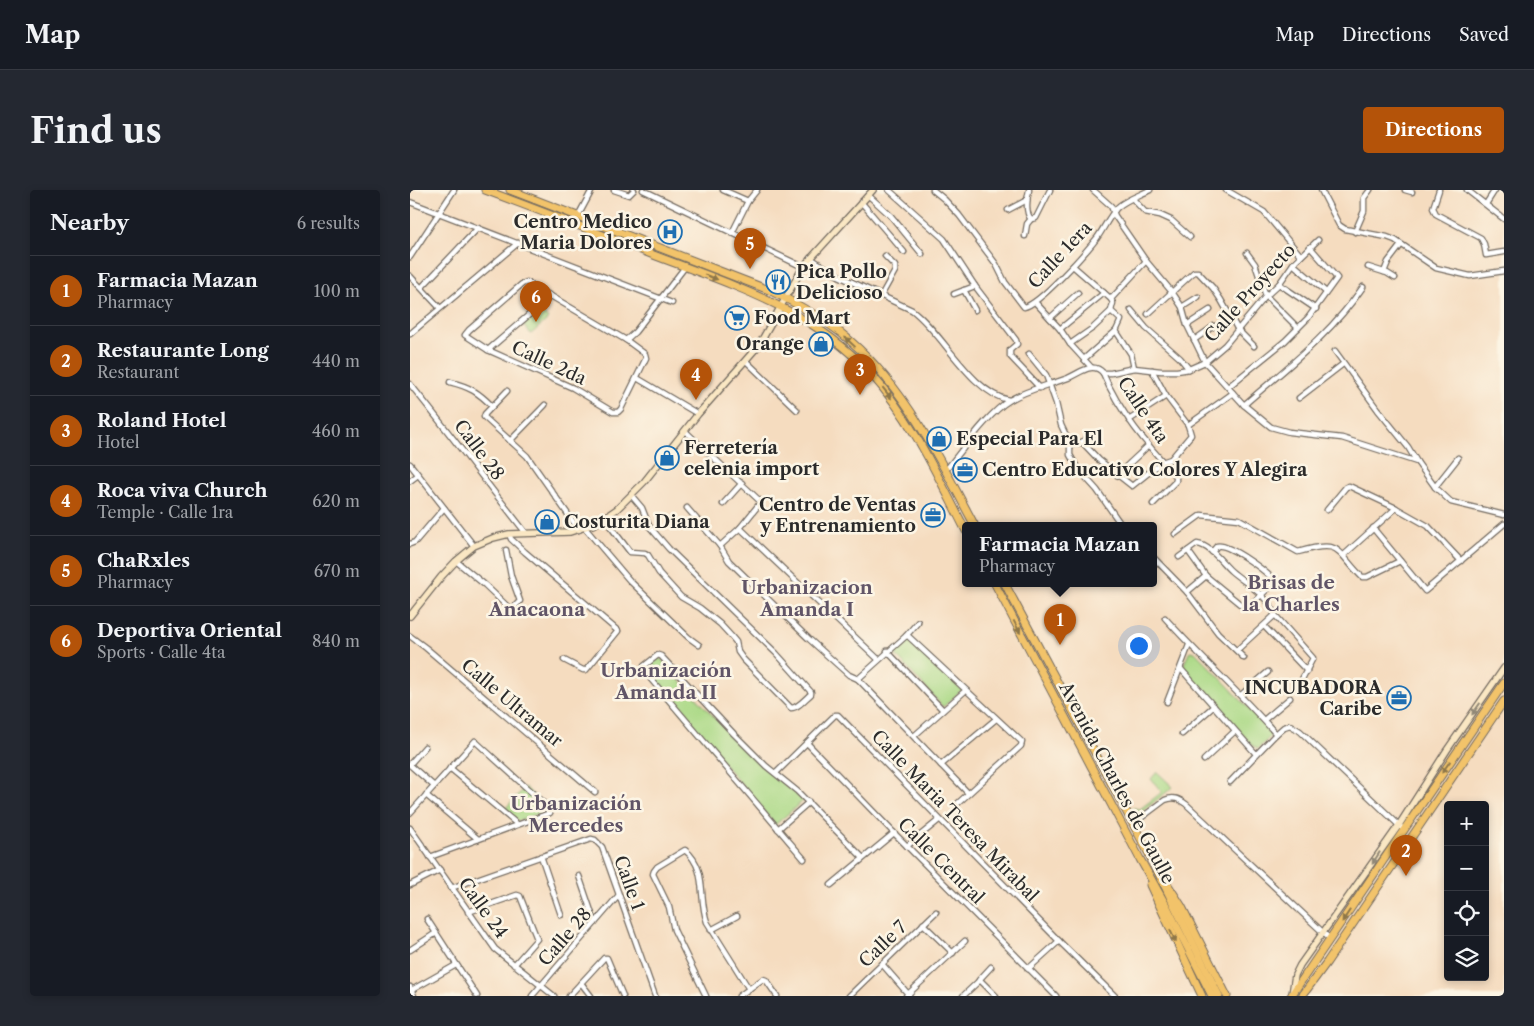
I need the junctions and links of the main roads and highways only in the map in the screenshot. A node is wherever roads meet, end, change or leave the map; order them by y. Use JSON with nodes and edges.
{"nodes":[{"id":1,"x":485,"y":190,"type":"edge"},
{"id":2,"x":510,"y":190,"type":"edge"},
{"id":3,"x":591,"y":226,"type":"junction"},
{"id":4,"x":937,"y":457,"type":"junction"},
{"id":5,"x":929,"y":461,"type":"junction"},
{"id":6,"x":972,"y":522,"type":"edge"},
{"id":7,"x":962,"y":523,"type":"edge"},
{"id":8,"x":997,"y":587,"type":"edge"},
{"id":9,"x":1007,"y":587,"type":"edge"},
{"id":10,"x":1504,"y":683,"type":"edge"},
{"id":11,"x":1504,"y":701,"type":"edge"},
{"id":12,"x":1149,"y":854,"type":"junction"},
{"id":13,"x":1140,"y":860,"type":"junction"},
{"id":14,"x":1171,"y":908,"type":"junction"},
{"id":15,"x":1202,"y":996,"type":"edge"},
{"id":16,"x":1212,"y":996,"type":"edge"},
{"id":17,"x":1219,"y":996,"type":"edge"},
{"id":18,"x":1227,"y":996,"type":"edge"},
{"id":19,"x":1291,"y":996,"type":"edge"},
{"id":20,"x":1302,"y":996,"type":"edge"}],
"edges":[{"from":1,"to":3,"type":"main road"},
{"from":2,"to":3,"type":"main road"},
{"from":4,"to":3,"type":"main road","one_way":true},
{"from":3,"to":5,"type":"main road","one_way":true},
{"from":4,"to":5,"type":"main road"},
{"from":4,"to":6,"type":"main road"},
{"from":5,"to":7,"type":"main road"},
{"from":8,"to":13,"type":"main road","name":"Avenida Charles de Gaulle","one_way":true},
{"from":9,"to":12,"type":"main road","name":"Avenida Charles de Gaulle"},
{"from":10,"to":19,"type":"main road","one_way":true},
{"from":11,"to":20,"type":"main road"},
{"from":12,"to":14,"type":"main road","name":"Avenida Charles de Gaulle"},
{"from":12,"to":18,"type":"main road"},
{"from":13,"to":14,"type":"main road","name":"Avenida Charles de Gaulle"},
{"from":13,"to":15,"type":"main road","one_way":true},
{"from":14,"to":16,"type":"main road","name":"Avenida Charles de Gaulle"},
{"from":14,"to":17,"type":"main road","name":"Avenida Charles de Gaulle"}]}
